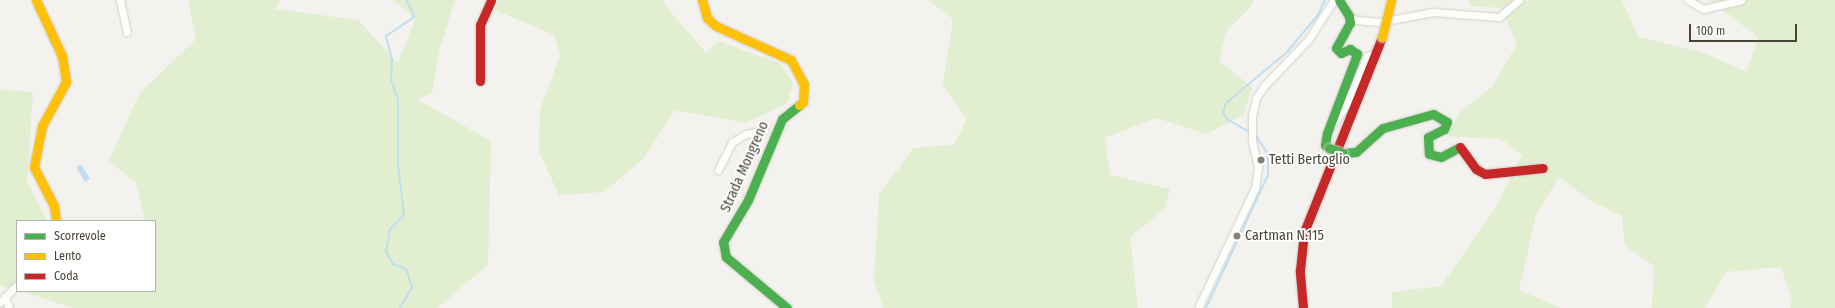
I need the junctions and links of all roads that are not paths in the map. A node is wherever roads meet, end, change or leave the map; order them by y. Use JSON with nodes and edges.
{"nodes":[{"id":1,"x":36,"y":0,"type":"edge"},
{"id":2,"x":120,"y":0,"type":"edge"},
{"id":3,"x":491,"y":0,"type":"edge"},
{"id":4,"x":702,"y":0,"type":"edge"},
{"id":5,"x":1334,"y":0,"type":"edge"},
{"id":6,"x":1339,"y":0,"type":"edge"},
{"id":7,"x":1391,"y":0,"type":"edge"},
{"id":8,"x":1519,"y":0,"type":"edge"},
{"id":9,"x":1688,"y":0,"type":"edge"},
{"id":10,"x":1741,"y":0,"type":"edge"},
{"id":11,"x":1349,"y":16,"type":"junction"},
{"id":12,"x":127,"y":32,"type":"dead end"},
{"id":13,"x":1376,"y":53,"type":"junction"},
{"id":14,"x":480,"y":81,"type":"dead end"},
{"id":15,"x":778,"y":126,"type":"junction"},
{"id":16,"x":1327,"y":133,"type":"junction"},
{"id":17,"x":1543,"y":168,"type":"dead end"},
{"id":18,"x":718,"y":170,"type":"dead end"},
{"id":19,"x":56,"y":220,"type":"edge"},
{"id":20,"x":16,"y":286,"type":"edge"},
{"id":21,"x":3,"y":300,"type":"edge"},
{"id":22,"x":8,"y":308,"type":"edge"},
{"id":23,"x":786,"y":308,"type":"edge"},
{"id":24,"x":1198,"y":308,"type":"edge"},
{"id":25,"x":1303,"y":308,"type":"edge"}],
"edges":[{"from":1,"to":19,"type":"street"},
{"from":2,"to":12,"type":"street"},
{"from":3,"to":14,"type":"street"},
{"from":4,"to":15,"type":"street","name":"Strada Mongreno"},
{"from":5,"to":24,"type":"street"},
{"from":6,"to":11,"type":"street"},
{"from":7,"to":13,"type":"street","bridge":true},
{"from":8,"to":11,"type":"street"},
{"from":9,"to":10,"type":"street"},
{"from":11,"to":16,"type":"street"},
{"from":13,"to":16,"type":"street"},
{"from":13,"to":25,"type":"street"},
{"from":15,"to":18,"type":"street"},
{"from":15,"to":23,"type":"street","name":"Strada Mongreno"},
{"from":16,"to":17,"type":"street","bridge":true},
{"from":20,"to":21,"type":"street"},
{"from":21,"to":22,"type":"street"}]}
